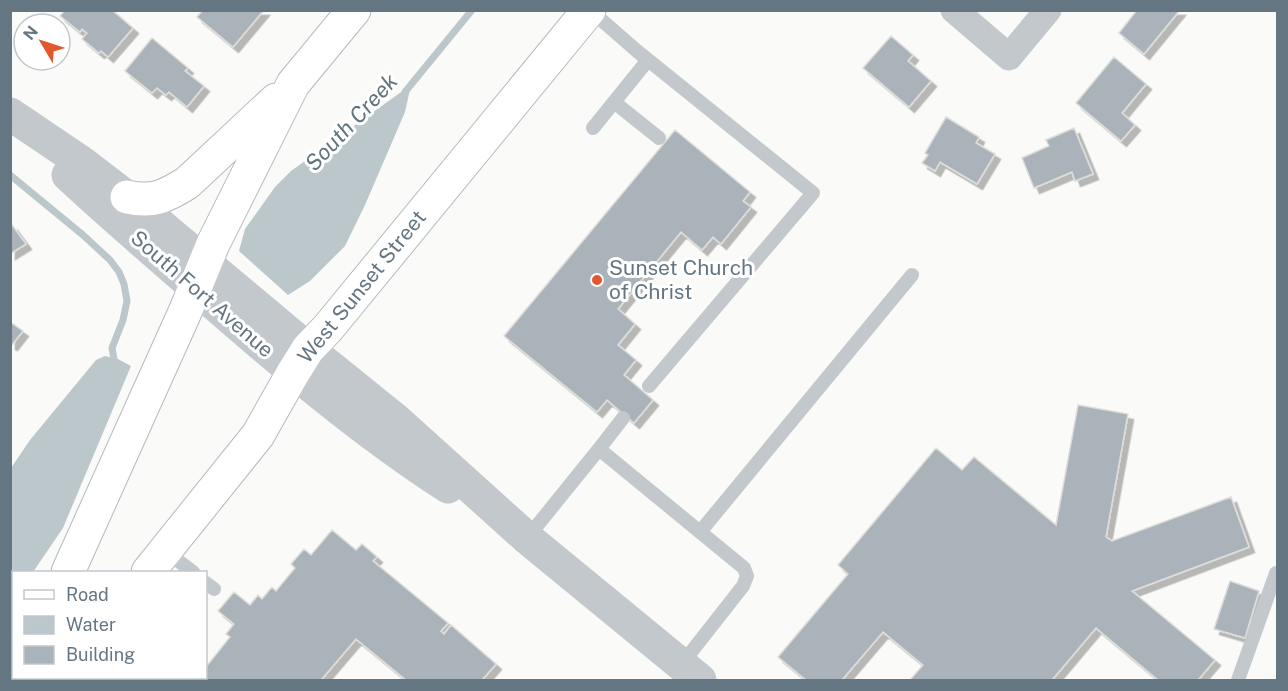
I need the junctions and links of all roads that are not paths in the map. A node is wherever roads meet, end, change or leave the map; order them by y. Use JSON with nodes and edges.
{"nodes":[{"id":1,"x":354,"y":10,"type":"edge"},
{"id":2,"x":590,"y":10,"type":"edge"},
{"id":3,"x":954,"y":10,"type":"edge"},
{"id":4,"x":1048,"y":10,"type":"edge"},
{"id":5,"x":648,"y":60,"type":"junction"},
{"id":6,"x":293,"y":84,"type":"junction"},
{"id":7,"x":614,"y":102,"type":"junction"},
{"id":8,"x":10,"y":115,"type":"edge"},
{"id":9,"x":593,"y":128,"type":"dead end"},
{"id":10,"x":659,"y":138,"type":"dead end"},
{"id":11,"x":127,"y":197,"type":"junction"},
{"id":12,"x":201,"y":275,"type":"junction"},
{"id":13,"x":912,"y":275,"type":"dead end"},
{"id":14,"x":301,"y":361,"type":"junction"},
{"id":15,"x":649,"y":386,"type":"dead end"},
{"id":16,"x":623,"y":418,"type":"dead end"},
{"id":17,"x":599,"y":448,"type":"junction"},
{"id":18,"x":700,"y":532,"type":"junction"},
{"id":19,"x":527,"y":538,"type":"junction"},
{"id":20,"x":157,"y":562,"type":"edge"},
{"id":21,"x":69,"y":571,"type":"edge"},
{"id":22,"x":186,"y":571,"type":"edge"},
{"id":23,"x":1276,"y":573,"type":"edge"},
{"id":24,"x":691,"y":673,"type":"edge"},
{"id":25,"x":1238,"y":681,"type":"edge"}],
"edges":[{"from":1,"to":6,"type":"main road"},
{"from":2,"to":5,"type":"lane"},
{"from":2,"to":14,"type":"main road","name":"West Sunset Street"},
{"from":3,"to":4,"type":"street"},
{"from":5,"to":7,"type":"lane"},
{"from":5,"to":15,"type":"lane"},
{"from":6,"to":11,"type":"main road"},
{"from":6,"to":12,"type":"main road"},
{"from":7,"to":9,"type":"lane"},
{"from":7,"to":10,"type":"lane"},
{"from":8,"to":11,"type":"street","name":"South Fort Avenue"},
{"from":8,"to":12,"type":"street","name":"South Fort Avenue"},
{"from":11,"to":12,"type":"street","name":"South Fort Avenue"},
{"from":12,"to":14,"type":"street","name":"South Fort Avenue"},
{"from":12,"to":21,"type":"main road"},
{"from":13,"to":18,"type":"lane"},
{"from":14,"to":19,"type":"street","name":"South Fort Avenue"},
{"from":14,"to":20,"type":"main road","name":"West Sunset Street"},
{"from":16,"to":17,"type":"lane"},
{"from":17,"to":18,"type":"lane"},
{"from":17,"to":19,"type":"lane"},
{"from":18,"to":24,"type":"lane"},
{"from":19,"to":24,"type":"street","name":"South Fort Avenue"},
{"from":20,"to":22,"type":"lane"},
{"from":23,"to":25,"type":"lane"}]}
